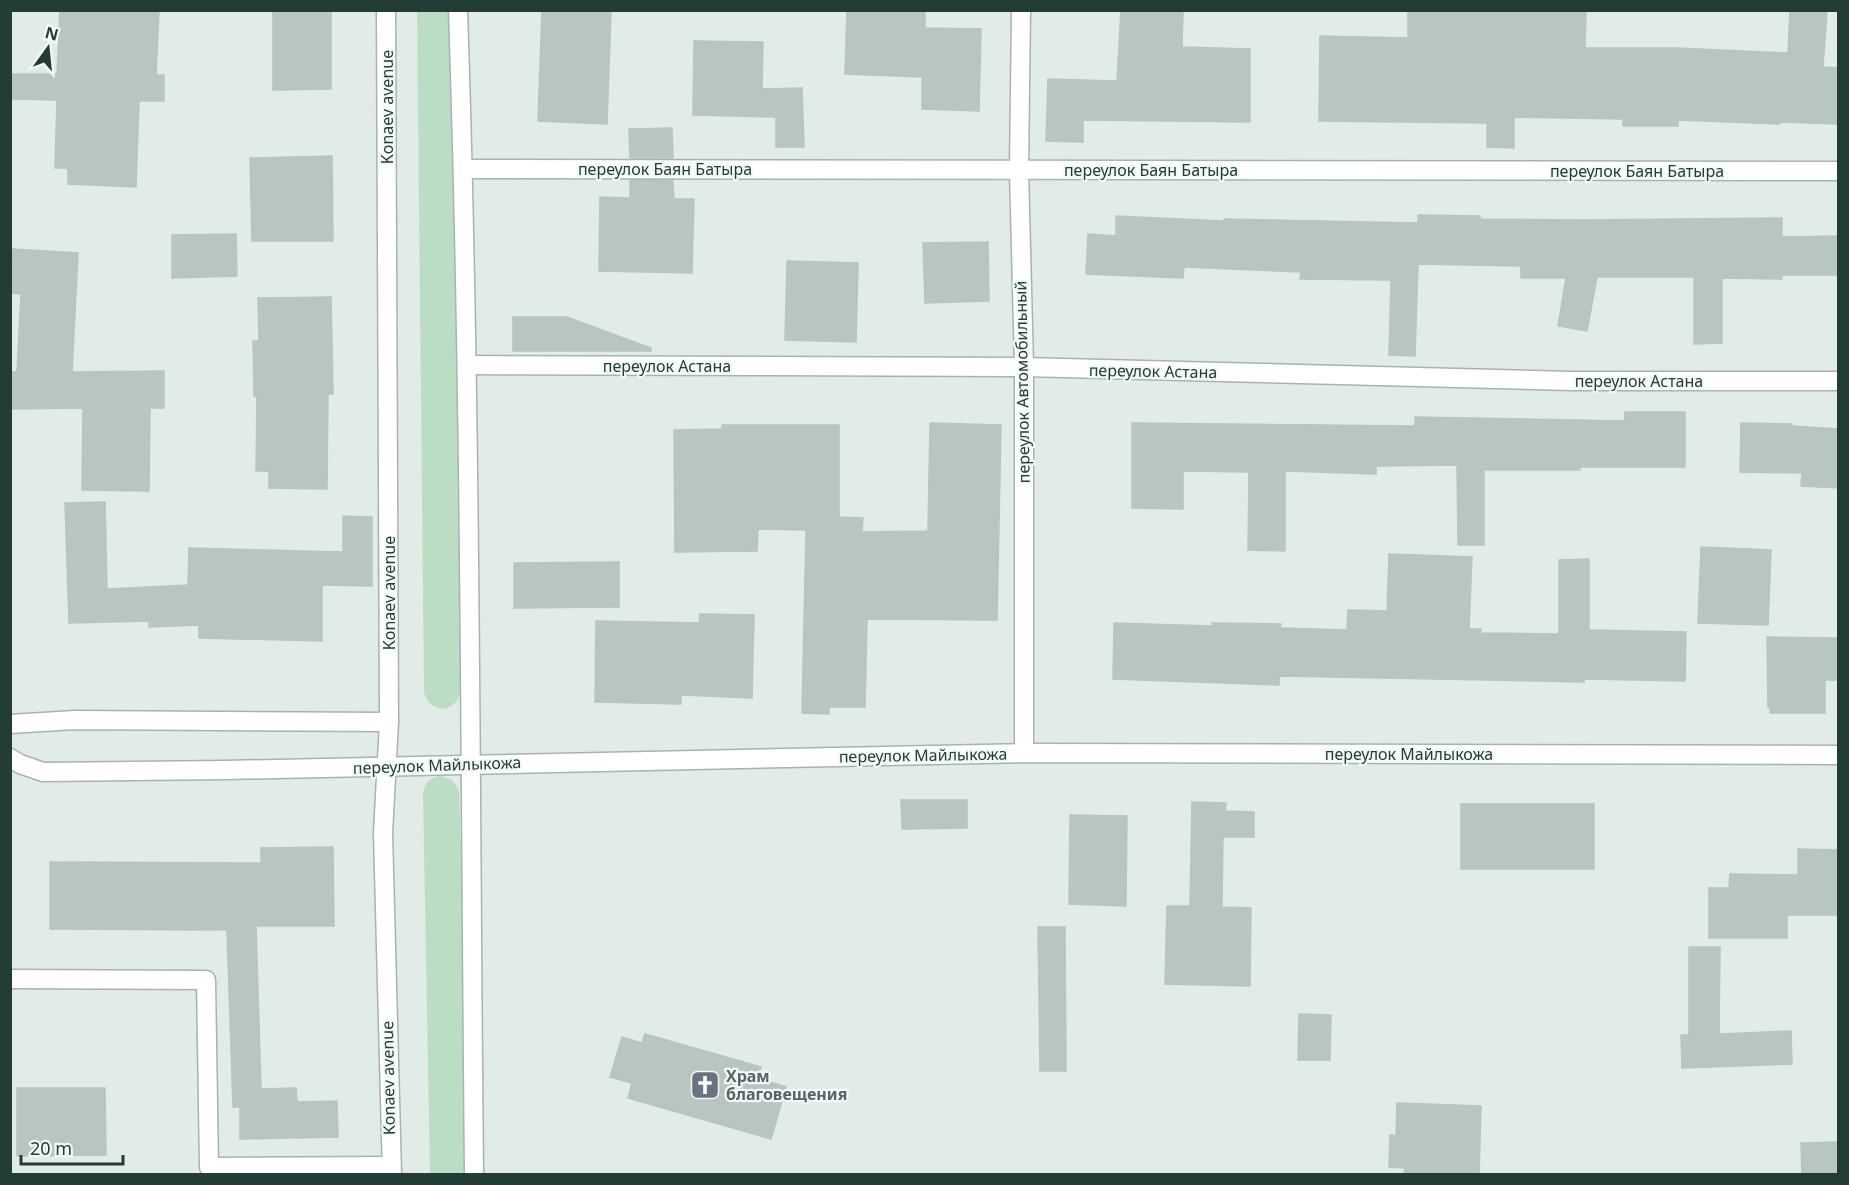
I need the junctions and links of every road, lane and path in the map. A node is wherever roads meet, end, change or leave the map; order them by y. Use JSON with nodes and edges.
{"nodes":[{"id":1,"x":386,"y":10,"type":"edge"},
{"id":2,"x":458,"y":10,"type":"edge"},
{"id":3,"x":1021,"y":10,"type":"edge"},
{"id":4,"x":464,"y":169,"type":"junction"},
{"id":5,"x":1018,"y":170,"type":"junction"},
{"id":6,"x":1839,"y":171,"type":"edge"},
{"id":7,"x":467,"y":365,"type":"junction"},
{"id":8,"x":1024,"y":368,"type":"junction"},
{"id":9,"x":1839,"y":381,"type":"edge"},
{"id":10,"x":389,"y":722,"type":"junction"},
{"id":11,"x":10,"y":724,"type":"edge"},
{"id":12,"x":1024,"y":753,"type":"junction"},
{"id":13,"x":1839,"y":755,"type":"edge"},
{"id":14,"x":10,"y":758,"type":"edge"},
{"id":15,"x":471,"y":764,"type":"junction"},
{"id":16,"x":385,"y":765,"type":"junction"},
{"id":17,"x":10,"y":979,"type":"edge"},
{"id":18,"x":391,"y":1171,"type":"edge"},
{"id":19,"x":474,"y":1174,"type":"edge"}],
"edges":[{"from":1,"to":10,"type":"street","name":"Konaev avenue"},
{"from":2,"to":4,"type":"street"},
{"from":3,"to":5,"type":"street","name":"переулок Автомобильный"},
{"from":4,"to":5,"type":"street","name":"переулок Баян Батыра"},
{"from":4,"to":7,"type":"street"},
{"from":5,"to":6,"type":"street","name":"переулок Баян Батыра"},
{"from":5,"to":8,"type":"street","name":"переулок Автомобильный"},
{"from":7,"to":8,"type":"street","name":"переулок Астана"},
{"from":7,"to":15,"type":"street"},
{"from":8,"to":9,"type":"street","name":"переулок Астана"},
{"from":8,"to":12,"type":"street","name":"переулок Автомобильный"},
{"from":10,"to":11,"type":"street"},
{"from":10,"to":16,"type":"street","name":"Konaev avenue"},
{"from":12,"to":13,"type":"street","name":"переулок Майлыкожа"},
{"from":12,"to":15,"type":"street","name":"переулок Майлыкожа"},
{"from":14,"to":16,"type":"street","name":"переулок Майлыкожа"},
{"from":15,"to":16,"type":"street","name":"переулок Майлыкожа"},
{"from":15,"to":19,"type":"street"},
{"from":16,"to":18,"type":"street","name":"Konaev avenue"},
{"from":17,"to":18,"type":"street"}]}
